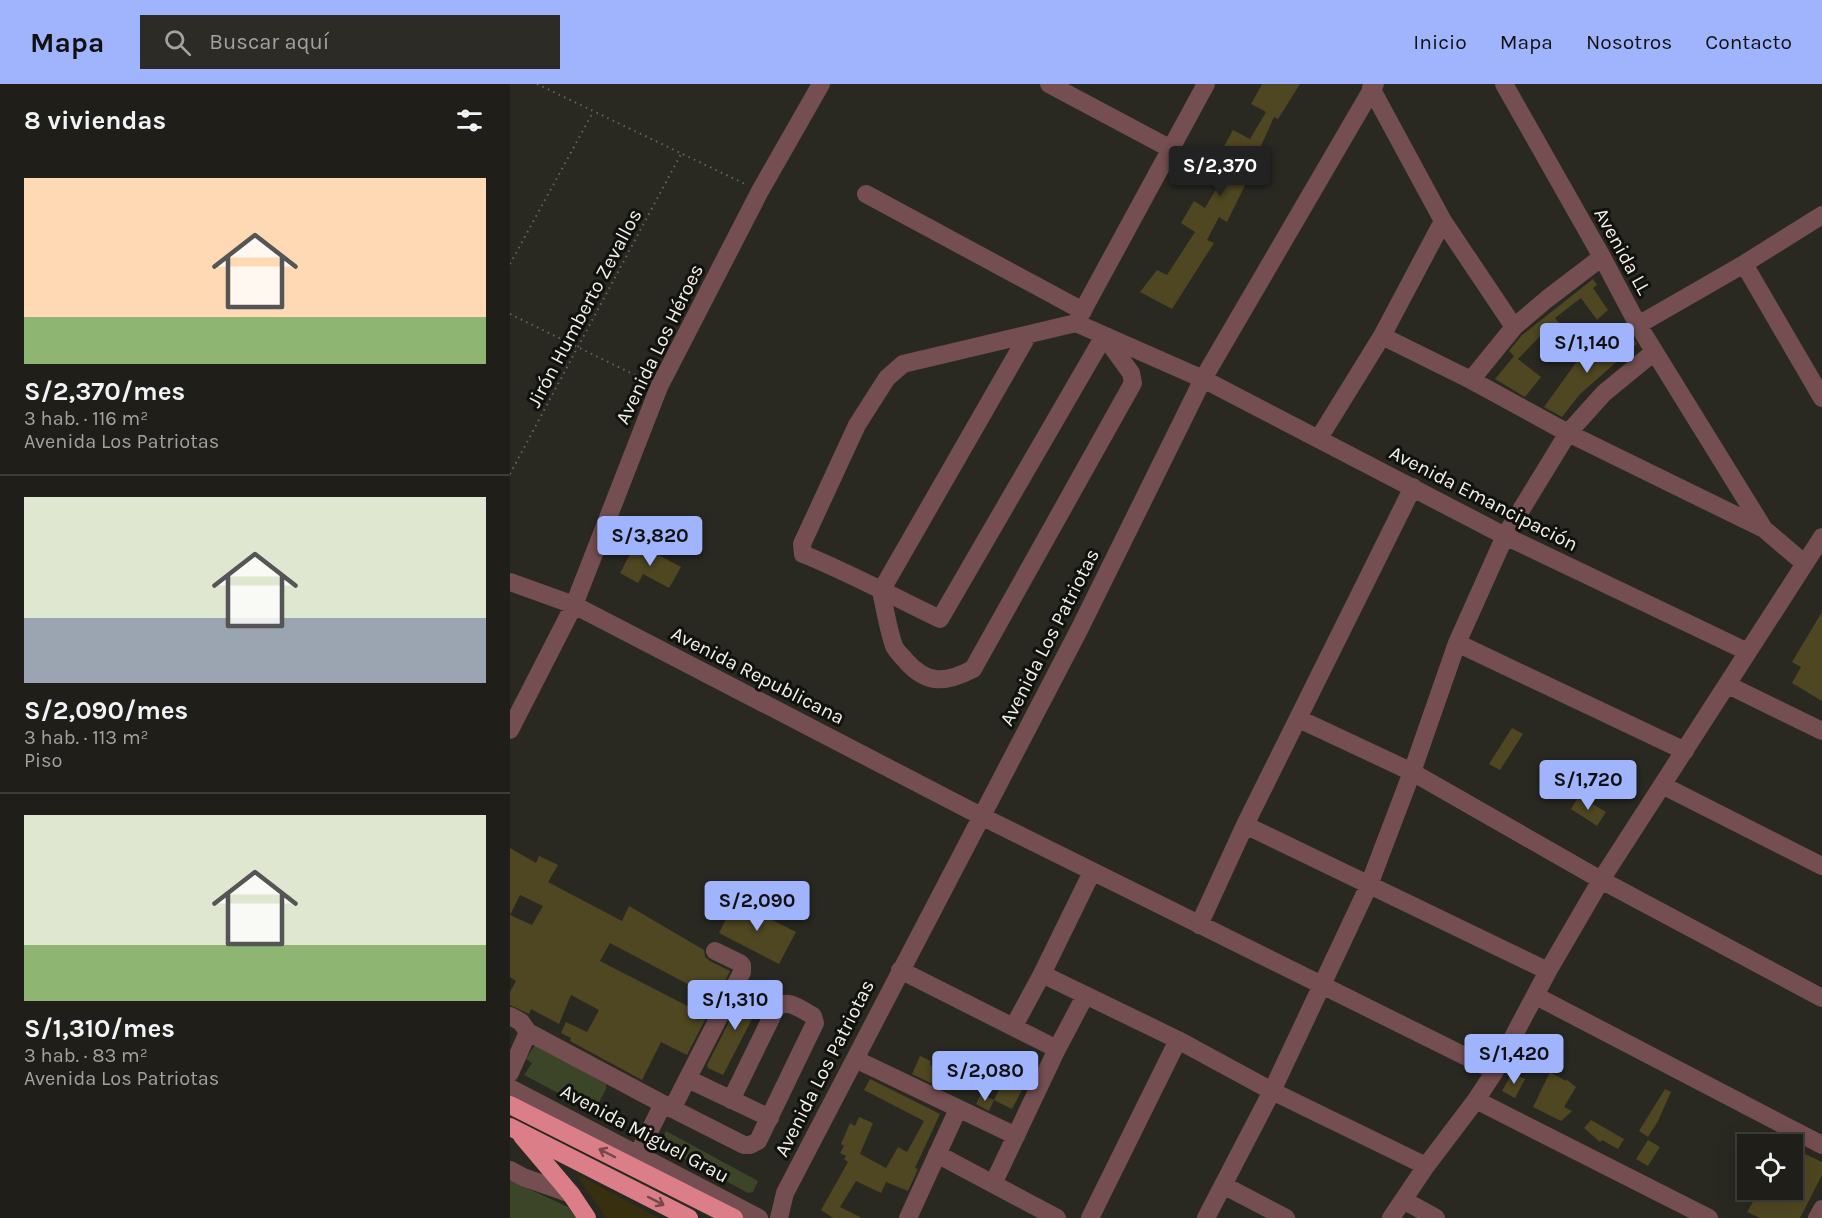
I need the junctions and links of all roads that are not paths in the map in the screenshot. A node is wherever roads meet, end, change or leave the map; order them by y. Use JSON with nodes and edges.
{"nodes":[{"id":1,"x":821,"y":84,"type":"edge"},
{"id":2,"x":1049,"y":84,"type":"edge"},
{"id":3,"x":1206,"y":84,"type":"edge"},
{"id":4,"x":1504,"y":84,"type":"edge"},
{"id":5,"x":1373,"y":86,"type":"edge"},
{"id":6,"x":1171,"y":149,"type":"junction"},
{"id":7,"x":866,"y":194,"type":"dead end"},
{"id":8,"x":1822,"y":215,"type":"edge"},
{"id":9,"x":1443,"y":221,"type":"junction"},
{"id":10,"x":1602,"y":257,"type":"junction"},
{"id":11,"x":1744,"y":264,"type":"junction"},
{"id":12,"x":1079,"y":317,"type":"junction"},
{"id":13,"x":1638,"y":325,"type":"junction"},
{"id":14,"x":1514,"y":327,"type":"junction"},
{"id":15,"x":1028,"y":335,"type":"junction"},
{"id":16,"x":1104,"y":336,"type":"junction"},
{"id":17,"x":1382,"y":336,"type":"junction"},
{"id":18,"x":1654,"y":352,"type":"junction"},
{"id":19,"x":1203,"y":379,"type":"junction"},
{"id":20,"x":1471,"y":380,"type":"junction"},
{"id":21,"x":1822,"y":399,"type":"edge"},
{"id":22,"x":1568,"y":433,"type":"junction"},
{"id":23,"x":1319,"y":438,"type":"junction"},
{"id":24,"x":1413,"y":487,"type":"junction"},
{"id":25,"x":1764,"y":529,"type":"junction"},
{"id":26,"x":1505,"y":536,"type":"junction"},
{"id":27,"x":1822,"y":537,"type":"edge"},
{"id":28,"x":1804,"y":563,"type":"junction"},
{"id":29,"x":510,"y":582,"type":"edge"},
{"id":30,"x":881,"y":591,"type":"junction"},
{"id":31,"x":574,"y":604,"type":"junction"},
{"id":32,"x":1457,"y":644,"type":"junction"},
{"id":33,"x":1748,"y":652,"type":"junction"},
{"id":34,"x":1728,"y":685,"type":"junction"},
{"id":35,"x":1299,"y":718,"type":"junction"},
{"id":36,"x":510,"y":730,"type":"edge"},
{"id":37,"x":1822,"y":731,"type":"edge"},
{"id":38,"x":1685,"y":751,"type":"junction"},
{"id":39,"x":1412,"y":772,"type":"junction"},
{"id":40,"x":1664,"y":786,"type":"junction"},
{"id":41,"x":981,"y":816,"type":"junction"},
{"id":42,"x":1245,"y":825,"type":"junction"},
{"id":43,"x":1822,"y":866,"type":"edge"},
{"id":44,"x":1092,"y":872,"type":"junction"},
{"id":45,"x":1601,"y":880,"type":"junction"},
{"id":46,"x":1369,"y":885,"type":"junction"},
{"id":47,"x":1198,"y":925,"type":"junction"},
{"id":48,"x":715,"y":951,"type":"dead end"},
{"id":49,"x":900,"y":970,"type":"junction"},
{"id":50,"x":1548,"y":971,"type":"junction"},
{"id":51,"x":1042,"y":974,"type":"junction"},
{"id":52,"x":1322,"y":985,"type":"junction"},
{"id":53,"x":1085,"y":996,"type":"junction"},
{"id":54,"x":1536,"y":996,"type":"junction"},
{"id":55,"x":1822,"y":998,"type":"edge"},
{"id":56,"x":510,"y":1016,"type":"edge"},
{"id":57,"x":1014,"y":1026,"type":"junction"},
{"id":58,"x":528,"y":1032,"type":"junction"},
{"id":59,"x":1178,"y":1040,"type":"junction"},
{"id":60,"x":1057,"y":1049,"type":"junction"},
{"id":61,"x":855,"y":1059,"type":"junction"},
{"id":62,"x":1495,"y":1071,"type":"junction"},
{"id":63,"x":510,"y":1073,"type":"edge"},
{"id":64,"x":688,"y":1079,"type":"junction"},
{"id":65,"x":510,"y":1088,"type":"edge"},
{"id":66,"x":1272,"y":1091,"type":"junction"},
{"id":67,"x":731,"y":1100,"type":"junction"},
{"id":68,"x":1476,"y":1100,"type":"junction"},
{"id":69,"x":510,"y":1105,"type":"edge"},
{"id":70,"x":668,"y":1107,"type":"junction"},
{"id":71,"x":958,"y":1109,"type":"junction"},
{"id":72,"x":770,"y":1118,"type":"junction"},
{"id":73,"x":514,"y":1129,"type":"edge"},
{"id":74,"x":1017,"y":1136,"type":"junction"},
{"id":75,"x":1822,"y":1145,"type":"edge"},
{"id":76,"x":638,"y":1154,"type":"junction"},
{"id":77,"x":937,"y":1154,"type":"junction"},
{"id":78,"x":1426,"y":1166,"type":"junction"},
{"id":79,"x":510,"y":1170,"type":"edge"},
{"id":80,"x":993,"y":1184,"type":"junction"},
{"id":81,"x":1223,"y":1185,"type":"junction"},
{"id":82,"x":571,"y":1194,"type":"junction"},
{"id":83,"x":1403,"y":1200,"type":"junction"},
{"id":84,"x":1822,"y":1209,"type":"edge"},
{"id":85,"x":587,"y":1218,"type":"edge"},
{"id":86,"x":689,"y":1218,"type":"edge"},
{"id":87,"x":734,"y":1218,"type":"edge"},
{"id":88,"x":759,"y":1218,"type":"edge"},
{"id":89,"x":779,"y":1218,"type":"edge"},
{"id":90,"x":908,"y":1218,"type":"edge"},
{"id":91,"x":1057,"y":1218,"type":"edge"},
{"id":92,"x":1090,"y":1218,"type":"edge"},
{"id":93,"x":1206,"y":1218,"type":"edge"},
{"id":94,"x":1286,"y":1218,"type":"edge"},
{"id":95,"x":1391,"y":1218,"type":"edge"},
{"id":96,"x":1436,"y":1218,"type":"edge"},
{"id":97,"x":1709,"y":1218,"type":"edge"},
{"id":98,"x":1817,"y":1218,"type":"edge"}],
"edges":[{"from":1,"to":31,"type":"street","name":"Avenida Los Héroes"},
{"from":2,"to":6,"type":"street"},
{"from":3,"to":6,"type":"street"},
{"from":4,"to":10,"type":"street","name":"Avenida LL"},
{"from":5,"to":9,"type":"street"},
{"from":5,"to":19,"type":"street","name":"Avenida Los Patriotas"},
{"from":6,"to":12,"type":"street"},
{"from":7,"to":12,"type":"street","name":"Avenida Emancipación"},
{"from":8,"to":11,"type":"street"},
{"from":9,"to":14,"type":"street"},
{"from":9,"to":17,"type":"street"},
{"from":10,"to":13,"type":"street","name":"Avenida LL"},
{"from":10,"to":14,"type":"street"},
{"from":11,"to":13,"type":"street"},
{"from":11,"to":21,"type":"street"},
{"from":12,"to":15,"type":"street"},
{"from":12,"to":16,"type":"street","name":"Avenida Emancipación"},
{"from":13,"to":18,"type":"street","name":"Avenida LL"},
{"from":14,"to":20,"type":"street"},
{"from":15,"to":30,"type":"street"},
{"from":15,"to":30,"type":"street"},
{"from":16,"to":19,"type":"street","name":"Avenida Emancipación"},
{"from":16,"to":30,"type":"street"},
{"from":16,"to":30,"type":"street"},
{"from":17,"to":20,"type":"street"},
{"from":17,"to":23,"type":"street"},
{"from":18,"to":22,"type":"street"},
{"from":18,"to":25,"type":"street","name":"Avenida LL"},
{"from":19,"to":23,"type":"street","name":"Avenida Emancipación"},
{"from":19,"to":41,"type":"street","name":"Avenida Los Patriotas"},
{"from":20,"to":22,"type":"street"},
{"from":22,"to":25,"type":"street"},
{"from":22,"to":26,"type":"street"},
{"from":23,"to":24,"type":"street","name":"Avenida Emancipación"},
{"from":24,"to":26,"type":"street","name":"Avenida Emancipación"},
{"from":24,"to":35,"type":"street"},
{"from":25,"to":28,"type":"street"},
{"from":26,"to":32,"type":"street"},
{"from":26,"to":33,"type":"street","name":"Avenida Emancipación"},
{"from":27,"to":28,"type":"street"},
{"from":28,"to":33,"type":"street"},
{"from":29,"to":31,"type":"street","name":"Avenida Republicana"},
{"from":31,"to":36,"type":"street","name":"Avenida Los Héroes"},
{"from":31,"to":41,"type":"street","name":"Avenida Republicana"},
{"from":32,"to":38,"type":"street"},
{"from":32,"to":39,"type":"street"},
{"from":33,"to":34,"type":"street"},
{"from":34,"to":37,"type":"street"},
{"from":34,"to":38,"type":"street"},
{"from":35,"to":39,"type":"street"},
{"from":35,"to":42,"type":"street"},
{"from":38,"to":40,"type":"street"},
{"from":39,"to":45,"type":"street"},
{"from":39,"to":46,"type":"street"},
{"from":40,"to":43,"type":"street"},
{"from":40,"to":45,"type":"street"},
{"from":41,"to":44,"type":"street","name":"Avenida Republicana"},
{"from":41,"to":49,"type":"street","name":"Avenida Los Patriotas"},
{"from":42,"to":46,"type":"street"},
{"from":42,"to":47,"type":"street"},
{"from":44,"to":47,"type":"street","name":"Avenida Republicana"},
{"from":44,"to":51,"type":"street"},
{"from":45,"to":50,"type":"street"},
{"from":45,"to":55,"type":"street"},
{"from":46,"to":50,"type":"street"},
{"from":46,"to":52,"type":"street"},
{"from":47,"to":52,"type":"street","name":"Avenida Republicana"},
{"from":48,"to":64,"type":"street"},
{"from":49,"to":57,"type":"street"},
{"from":49,"to":61,"type":"street","name":"Avenida Los Patriotas"},
{"from":50,"to":54,"type":"street"},
{"from":51,"to":53,"type":"street"},
{"from":51,"to":57,"type":"street"},
{"from":52,"to":62,"type":"street","name":"Avenida Republicana"},
{"from":52,"to":66,"type":"street"},
{"from":53,"to":59,"type":"street"},
{"from":53,"to":60,"type":"street"},
{"from":54,"to":62,"type":"street"},
{"from":54,"to":75,"type":"street"},
{"from":56,"to":58,"type":"street"},
{"from":57,"to":60,"type":"street"},
{"from":58,"to":63,"type":"street"},
{"from":58,"to":70,"type":"street"},
{"from":59,"to":66,"type":"street"},
{"from":59,"to":92,"type":"street"},
{"from":60,"to":74,"type":"street"},
{"from":61,"to":71,"type":"street"},
{"from":61,"to":89,"type":"street","name":"Avenida Los Patriotas"},
{"from":62,"to":68,"type":"street"},
{"from":64,"to":67,"type":"street"},
{"from":64,"to":70,"type":"street"},
{"from":65,"to":76,"type":"street","name":"Avenida Miguel Grau"},
{"from":66,"to":78,"type":"street"},
{"from":66,"to":81,"type":"street"},
{"from":67,"to":72,"type":"street"},
{"from":67,"to":72,"type":"street"},
{"from":68,"to":78,"type":"street"},
{"from":68,"to":97,"type":"street"},
{"from":87,"to":69,"type":"highway","name":"Avenida Miguel Grau","one_way":true},
{"from":70,"to":72,"type":"street"},
{"from":70,"to":76,"type":"street"},
{"from":71,"to":74,"type":"street"},
{"from":71,"to":77,"type":"street"},
{"from":73,"to":82,"type":"highway"},
{"from":73,"to":86,"type":"highway","one_way":true},
{"from":74,"to":80,"type":"street"},
{"from":76,"to":88,"type":"street","name":"Avenida Miguel Grau"},
{"from":77,"to":80,"type":"street"},
{"from":77,"to":90,"type":"street"},
{"from":78,"to":83,"type":"street"},
{"from":79,"to":82,"type":"street"},
{"from":80,"to":91,"type":"street"},
{"from":81,"to":93,"type":"street"},
{"from":81,"to":94,"type":"street"},
{"from":82,"to":85,"type":"highway"},
{"from":83,"to":95,"type":"street"},
{"from":83,"to":96,"type":"street"},
{"from":84,"to":98,"type":"street"}]}
